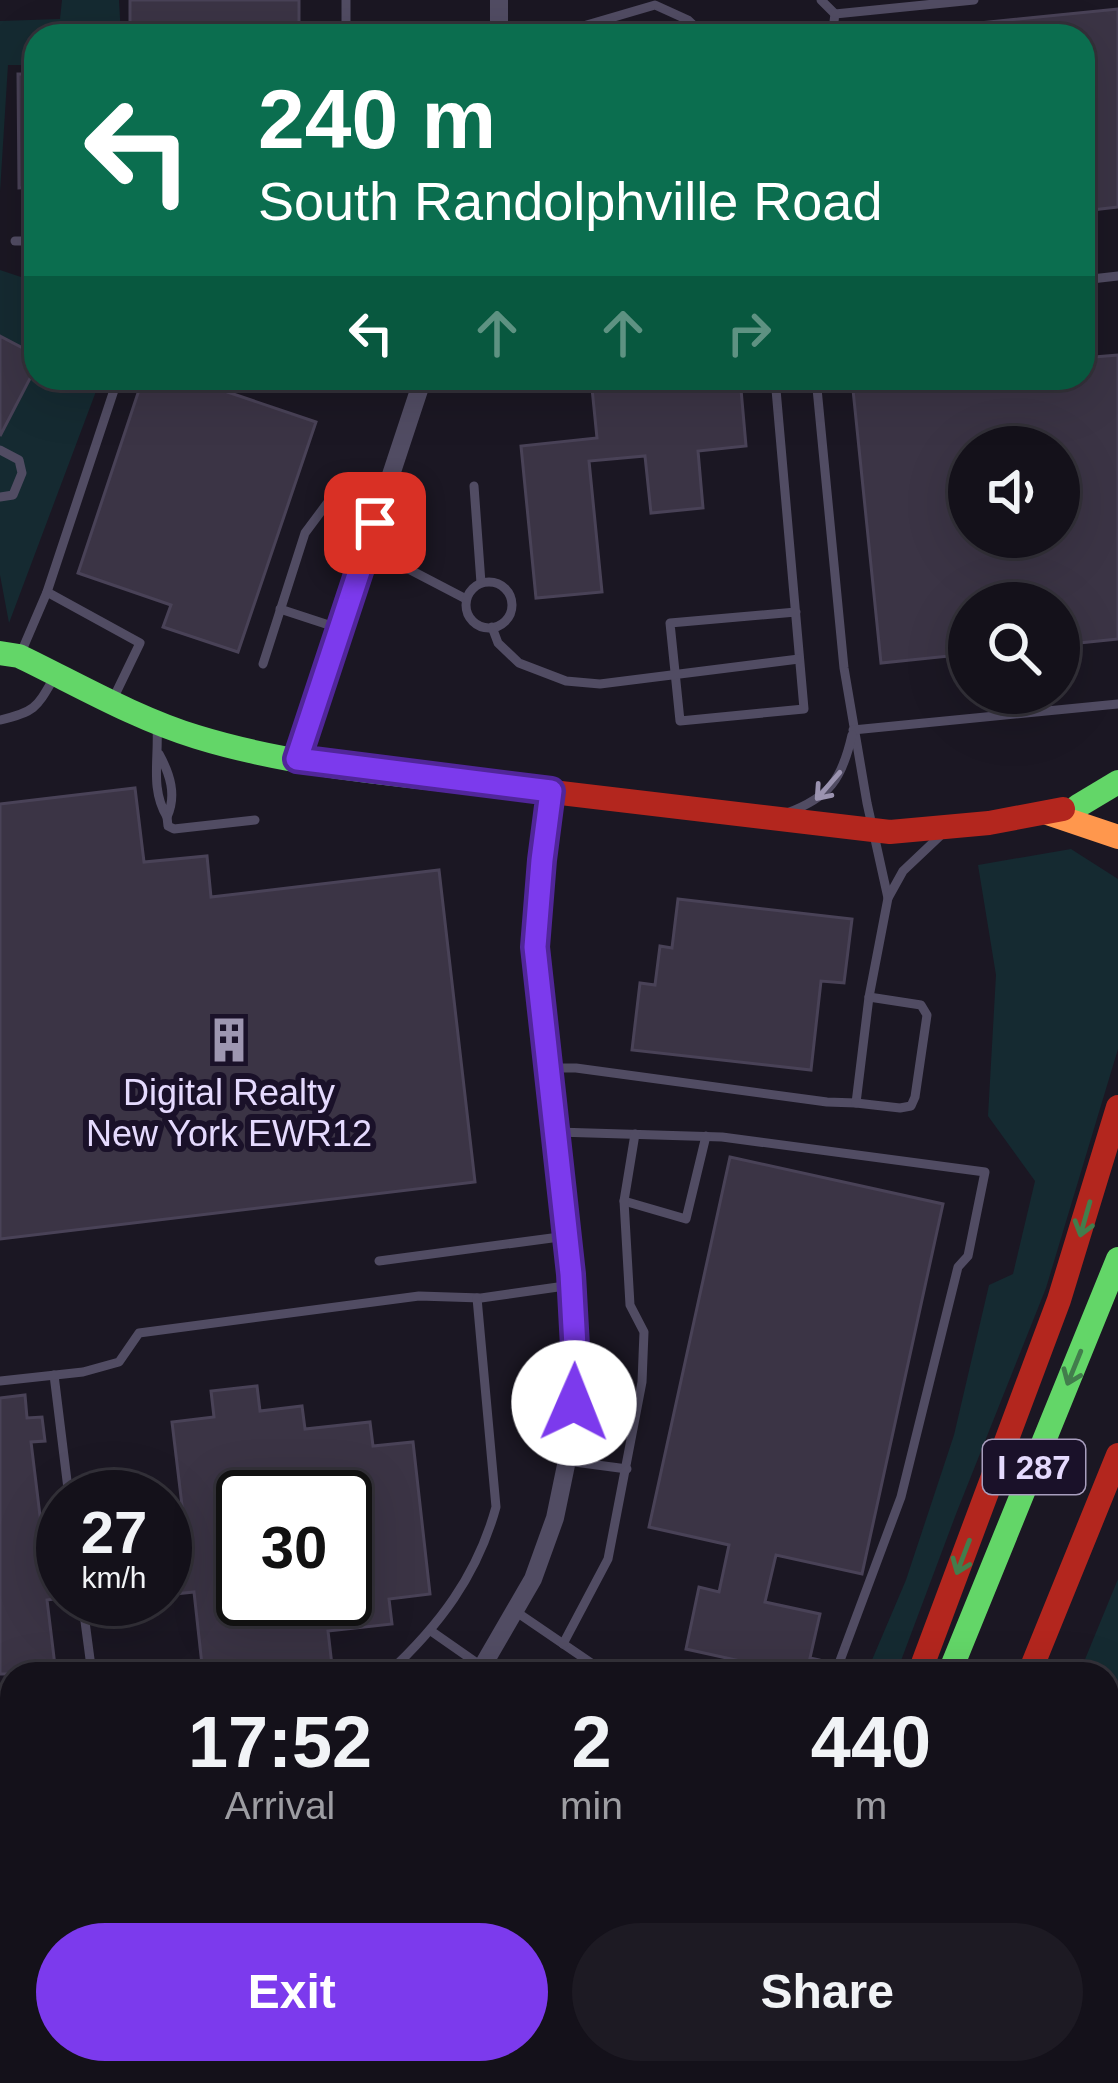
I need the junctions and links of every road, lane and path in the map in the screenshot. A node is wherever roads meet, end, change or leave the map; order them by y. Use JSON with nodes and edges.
{"nodes":[{"id":1,"x":671,"y":0,"type":"edge"},
{"id":2,"x":821,"y":0,"type":"edge"},
{"id":3,"x":974,"y":0,"type":"edge"},
{"id":4,"x":655,"y":5,"type":"junction"},
{"id":5,"x":835,"y":14,"type":"junction"},
{"id":6,"x":590,"y":24,"type":"edge"},
{"id":7,"x":692,"y":24,"type":"edge"},
{"id":8,"x":834,"y":24,"type":"edge"},
{"id":9,"x":15,"y":241,"type":"dead end"},
{"id":10,"x":24,"y":241,"type":"edge"},
{"id":11,"x":114,"y":390,"type":"edge"},
{"id":12,"x":417,"y":390,"type":"edge"},
{"id":13,"x":776,"y":390,"type":"edge"},
{"id":14,"x":818,"y":390,"type":"edge"},
{"id":15,"x":0,"y":450,"type":"edge"},
{"id":16,"x":474,"y":486,"type":"dead end"},
{"id":17,"x":384,"y":494,"type":"junction"},
{"id":18,"x":0,"y":497,"type":"edge"},
{"id":19,"x":365,"y":552,"type":"junction"},
{"id":20,"x":481,"y":583,"type":"junction"},
{"id":21,"x":47,"y":592,"type":"junction"},
{"id":22,"x":466,"y":599,"type":"junction"},
{"id":23,"x":280,"y":609,"type":"junction"},
{"id":24,"x":796,"y":612,"type":"junction"},
{"id":25,"x":492,"y":627,"type":"junction"},
{"id":26,"x":340,"y":629,"type":"junction"},
{"id":27,"x":0,"y":630,"type":"edge"},
{"id":28,"x":10,"y":655,"type":"edge"},
{"id":29,"x":799,"y":659,"type":"junction"},
{"id":30,"x":262,"y":664,"type":"dead end"},
{"id":31,"x":675,"y":674,"type":"junction"},
{"id":32,"x":55,"y":676,"type":"junction"},
{"id":33,"x":112,"y":702,"type":"junction"},
{"id":34,"x":1118,"y":704,"type":"edge"},
{"id":35,"x":0,"y":720,"type":"edge"},
{"id":36,"x":157,"y":723,"type":"junction"},
{"id":37,"x":853,"y":730,"type":"junction"},
{"id":38,"x":297,"y":759,"type":"junction"},
{"id":39,"x":1118,"y":782,"type":"edge"},
{"id":40,"x":551,"y":791,"type":"junction"},
{"id":41,"x":1118,"y":798,"type":"edge"},
{"id":42,"x":1078,"y":806,"type":"junction"},
{"id":43,"x":1047,"y":813,"type":"junction"},
{"id":44,"x":774,"y":818,"type":"junction"},
{"id":45,"x":255,"y":820,"type":"dead end"},
{"id":46,"x":948,"y":828,"type":"junction"},
{"id":47,"x":875,"y":831,"type":"junction"},
{"id":48,"x":1118,"y":837,"type":"edge"},
{"id":49,"x":888,"y":898,"type":"junction"},
{"id":50,"x":869,"y":998,"type":"junction"},
{"id":51,"x":547,"y":1068,"type":"junction"},
{"id":52,"x":856,"y":1103,"type":"junction"},
{"id":53,"x":1118,"y":1107,"type":"edge"},
{"id":54,"x":556,"y":1132,"type":"junction"},
{"id":55,"x":635,"y":1134,"type":"junction"},
{"id":56,"x":706,"y":1136,"type":"junction"},
{"id":57,"x":624,"y":1201,"type":"junction"},
{"id":58,"x":567,"y":1236,"type":"junction"},
{"id":59,"x":1118,"y":1259,"type":"edge"},
{"id":60,"x":379,"y":1262,"type":"dead end"},
{"id":61,"x":572,"y":1285,"type":"junction"},
{"id":62,"x":477,"y":1298,"type":"junction"},
{"id":63,"x":54,"y":1375,"type":"junction"},
{"id":64,"x":0,"y":1381,"type":"edge"},
{"id":65,"x":1118,"y":1455,"type":"edge"},
{"id":66,"x":567,"y":1461,"type":"junction"},
{"id":67,"x":627,"y":1469,"type":"junction"},
{"id":68,"x":66,"y":1470,"type":"edge"},
{"id":69,"x":515,"y":1611,"type":"junction"},
{"id":70,"x":86,"y":1626,"type":"edge"},
{"id":71,"x":431,"y":1631,"type":"junction"},
{"id":72,"x":563,"y":1644,"type":"junction"},
{"id":73,"x":90,"y":1662,"type":"edge"},
{"id":74,"x":399,"y":1662,"type":"edge"},
{"id":75,"x":476,"y":1662,"type":"edge"},
{"id":76,"x":486,"y":1662,"type":"edge"},
{"id":77,"x":590,"y":1662,"type":"edge"},
{"id":78,"x":840,"y":1662,"type":"edge"},
{"id":79,"x":923,"y":1662,"type":"edge"},
{"id":80,"x":954,"y":1662,"type":"edge"},
{"id":81,"x":1034,"y":1662,"type":"edge"}],
"edges":[{"from":1,"to":4,"type":"lane"},
{"from":2,"to":5,"type":"lane"},
{"from":3,"to":5,"type":"lane"},
{"from":4,"to":6,"type":"lane"},
{"from":4,"to":7,"type":"lane"},
{"from":5,"to":8,"type":"lane"},
{"from":9,"to":10,"type":"lane"},
{"from":11,"to":21,"type":"lane"},
{"from":12,"to":17,"type":"street"},
{"from":13,"to":24,"type":"lane"},
{"from":14,"to":37,"type":"lane"},
{"from":15,"to":18,"type":"lane"},
{"from":16,"to":20,"type":"lane"},
{"from":17,"to":19,"type":"street"},
{"from":17,"to":23,"type":"lane"},
{"from":19,"to":22,"type":"lane"},
{"from":19,"to":26,"type":"street"},
{"from":20,"to":22,"type":"lane"},
{"from":20,"to":25,"type":"lane"},
{"from":21,"to":28,"type":"lane"},
{"from":21,"to":33,"type":"lane"},
{"from":22,"to":25,"type":"lane"},
{"from":23,"to":26,"type":"lane"},
{"from":23,"to":30,"type":"lane"},
{"from":24,"to":29,"type":"lane"},
{"from":24,"to":31,"type":"lane"},
{"from":25,"to":31,"type":"lane"},
{"from":26,"to":38,"type":"street"},
{"from":27,"to":28,"type":"main road"},
{"from":28,"to":32,"type":"main road"},
{"from":29,"to":31,"type":"lane"},
{"from":29,"to":31,"type":"lane"},
{"from":32,"to":33,"type":"main road"},
{"from":32,"to":35,"type":"lane"},
{"from":33,"to":36,"type":"main road"},
{"from":34,"to":37,"type":"lane"},
{"from":36,"to":38,"type":"main road"},
{"from":36,"to":45,"type":"lane"},
{"from":37,"to":44,"type":"lane","one_way":true},
{"from":37,"to":47,"type":"lane"},
{"from":38,"to":40,"type":"main road"},
{"from":39,"to":42,"type":"main road"},
{"from":40,"to":44,"type":"main road"},
{"from":40,"to":51,"type":"street"},
{"from":41,"to":42,"type":"main road"},
{"from":42,"to":43,"type":"main road"},
{"from":43,"to":46,"type":"main road"},
{"from":43,"to":48,"type":"main road"},
{"from":44,"to":47,"type":"main road"},
{"from":46,"to":47,"type":"main road"},
{"from":46,"to":49,"type":"lane"},
{"from":47,"to":49,"type":"lane"},
{"from":49,"to":50,"type":"lane"},
{"from":50,"to":52,"type":"lane"},
{"from":50,"to":52,"type":"lane"},
{"from":51,"to":52,"type":"lane"},
{"from":51,"to":54,"type":"street"},
{"from":53,"to":79,"type":"main road","one_way":true},
{"from":54,"to":55,"type":"lane"},
{"from":54,"to":58,"type":"street"},
{"from":55,"to":56,"type":"lane"},
{"from":55,"to":57,"type":"lane"},
{"from":56,"to":57,"type":"lane"},
{"from":56,"to":78,"type":"lane"},
{"from":57,"to":67,"type":"lane"},
{"from":58,"to":60,"type":"lane"},
{"from":58,"to":61,"type":"street"},
{"from":59,"to":80,"type":"main road","number":"I 287","one_way":true},
{"from":61,"to":62,"type":"lane"},
{"from":61,"to":66,"type":"street"},
{"from":62,"to":63,"type":"lane"},
{"from":62,"to":71,"type":"lane"},
{"from":63,"to":64,"type":"lane"},
{"from":63,"to":68,"type":"lane"},
{"from":65,"to":81,"type":"main road","number":"I 287"},
{"from":66,"to":67,"type":"lane"},
{"from":66,"to":69,"type":"street"},
{"from":67,"to":72,"type":"lane"},
{"from":69,"to":72,"type":"lane"},
{"from":69,"to":76,"type":"street"},
{"from":70,"to":73,"type":"lane"},
{"from":71,"to":74,"type":"lane"},
{"from":71,"to":75,"type":"lane"},
{"from":72,"to":77,"type":"lane"}]}
